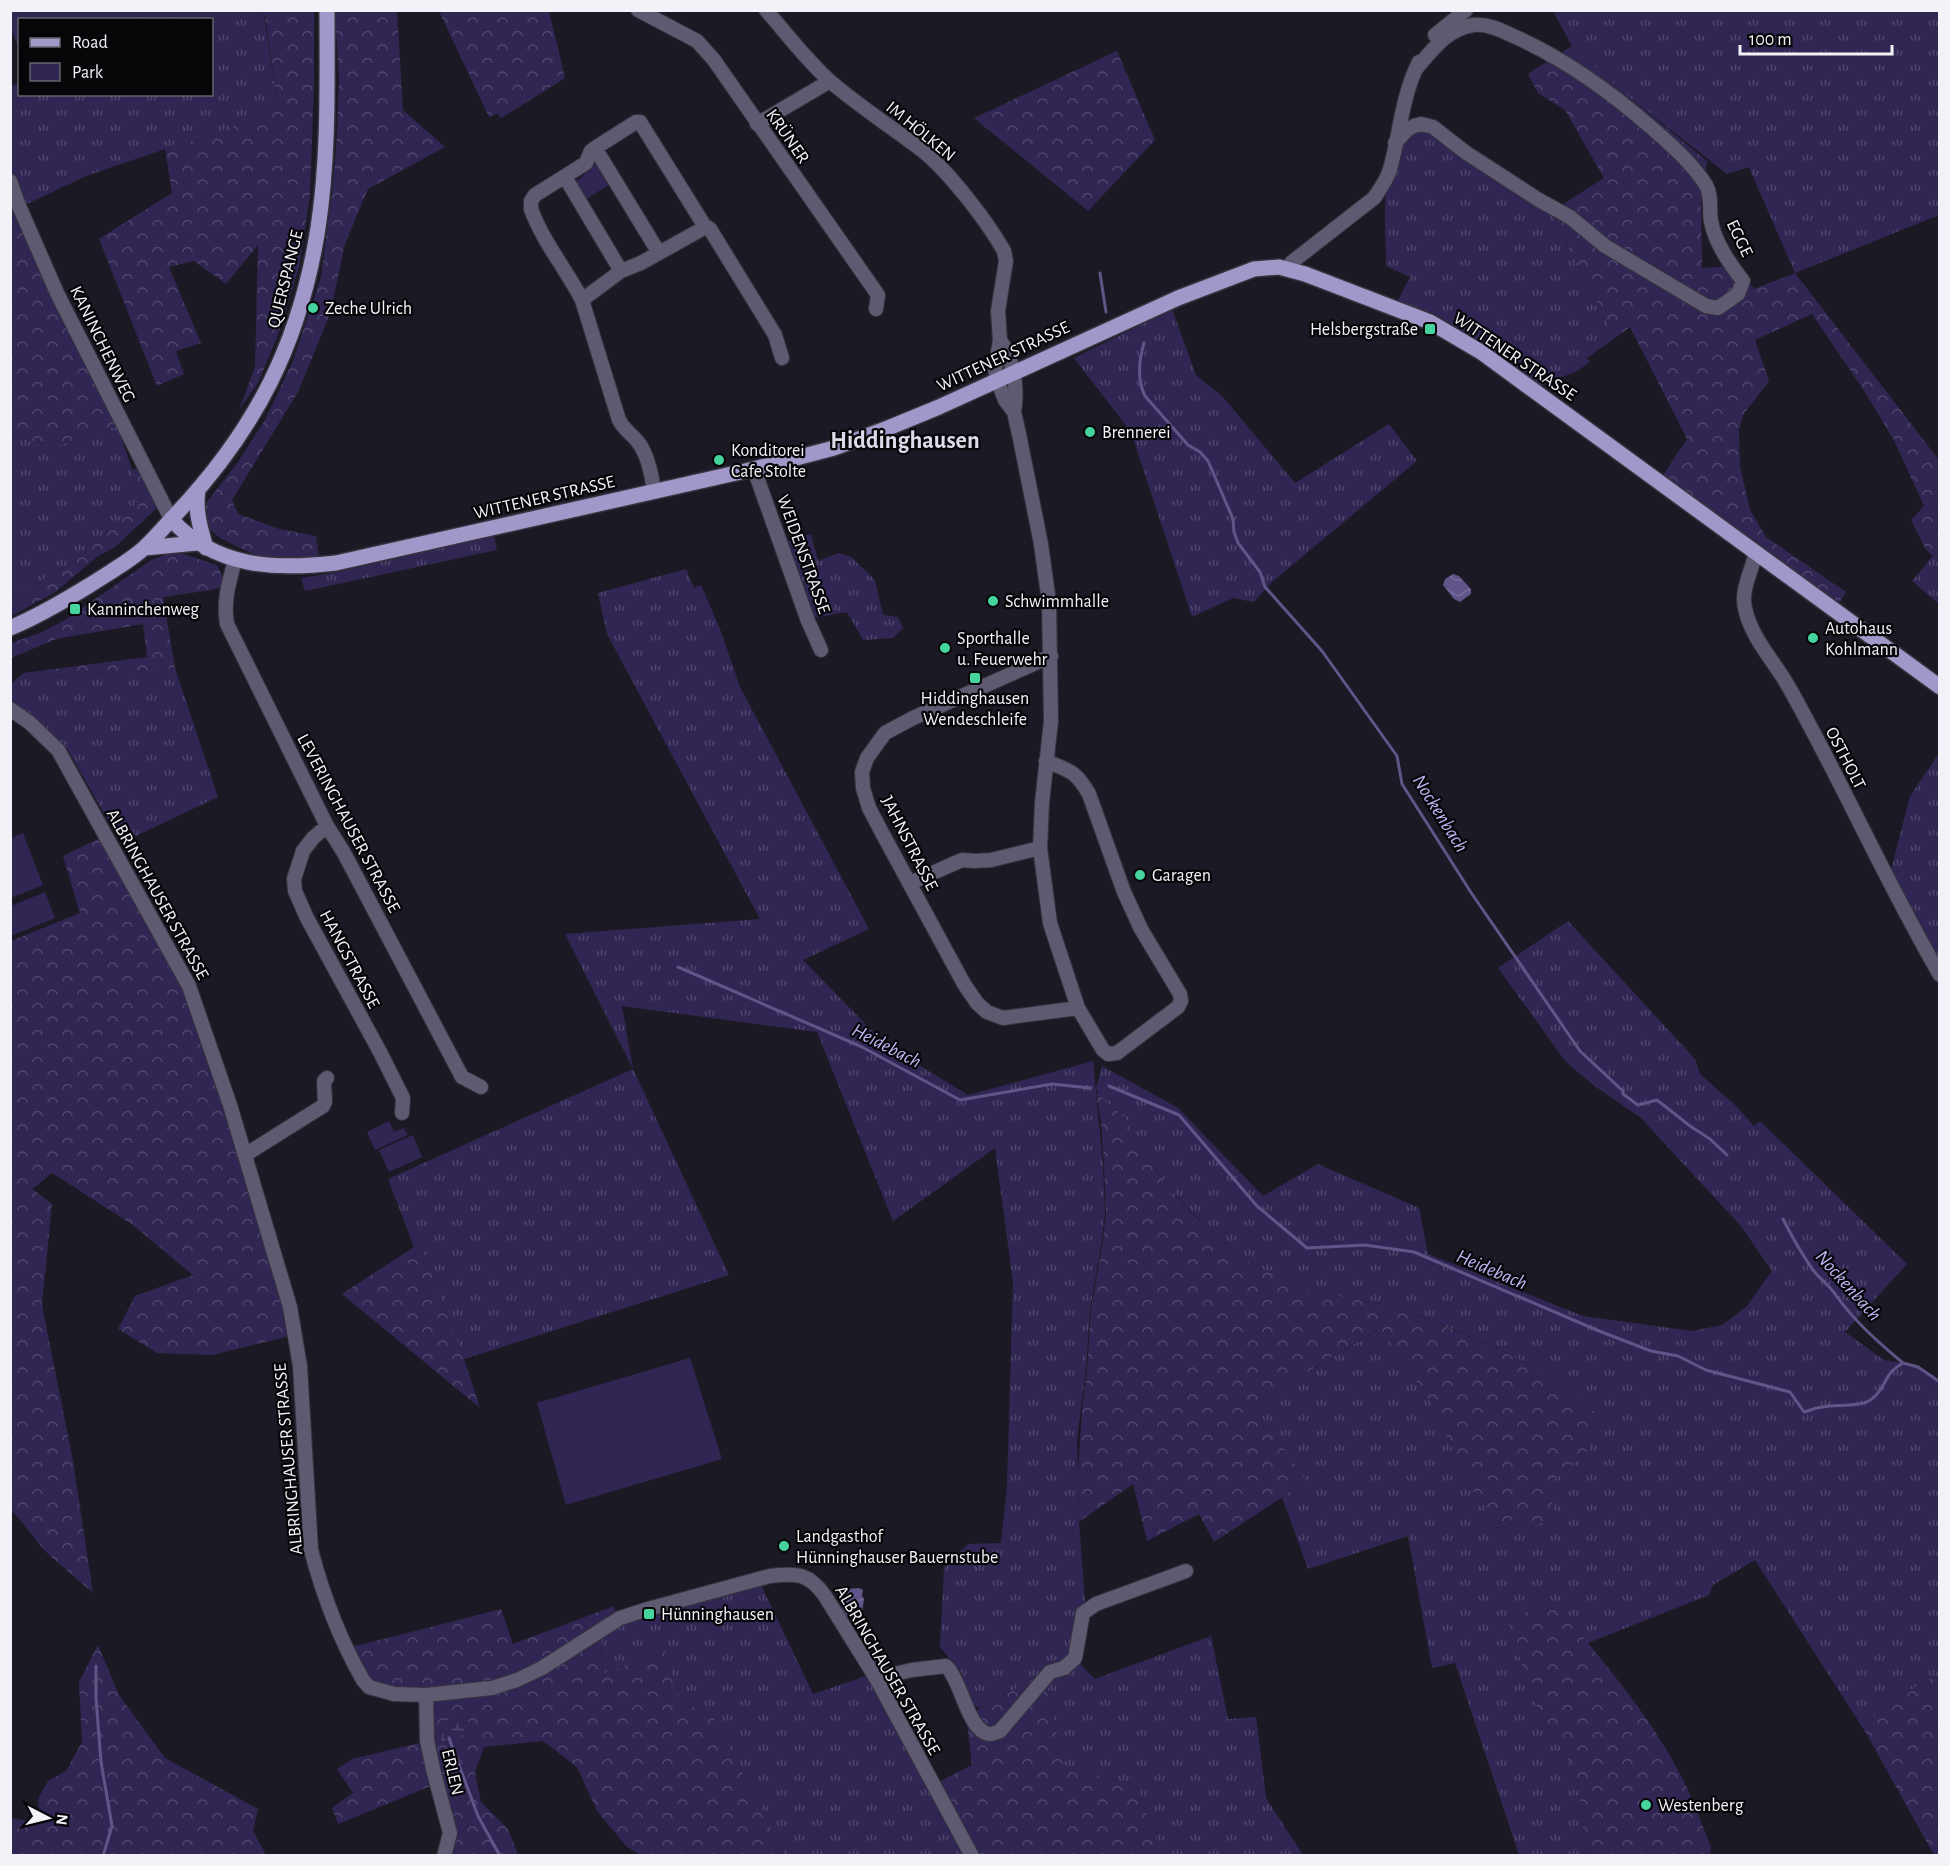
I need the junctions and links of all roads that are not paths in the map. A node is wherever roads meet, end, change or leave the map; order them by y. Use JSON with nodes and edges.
{"nodes":[{"id":1,"x":327,"y":10,"type":"edge"},
{"id":2,"x":638,"y":10,"type":"edge"},
{"id":3,"x":766,"y":10,"type":"edge"},
{"id":4,"x":1466,"y":10,"type":"edge"},
{"id":5,"x":1416,"y":69,"type":"junction"},
{"id":6,"x":830,"y":81,"type":"junction"},
{"id":7,"x":757,"y":124,"type":"junction"},
{"id":8,"x":1395,"y":143,"type":"junction"},
{"id":9,"x":595,"y":148,"type":"junction"},
{"id":10,"x":565,"y":177,"type":"junction"},
{"id":11,"x":10,"y":181,"type":"edge"},
{"id":12,"x":704,"y":225,"type":"junction"},
{"id":13,"x":659,"y":252,"type":"junction"},
{"id":14,"x":1288,"y":268,"type":"junction"},
{"id":15,"x":621,"y":271,"type":"junction"},
{"id":16,"x":582,"y":300,"type":"junction"},
{"id":17,"x":876,"y":309,"type":"dead end"},
{"id":18,"x":1000,"y":340,"type":"junction"},
{"id":19,"x":782,"y":358,"type":"dead end"},
{"id":20,"x":1013,"y":373,"type":"junction"},
{"id":21,"x":997,"y":380,"type":"junction"},
{"id":22,"x":1014,"y":412,"type":"junction"},
{"id":23,"x":754,"y":469,"type":"junction"},
{"id":24,"x":198,"y":490,"type":"junction"},
{"id":25,"x":654,"y":492,"type":"junction"},
{"id":26,"x":171,"y":519,"type":"junction"},
{"id":27,"x":201,"y":545,"type":"junction"},
{"id":28,"x":144,"y":548,"type":"junction"},
{"id":29,"x":1757,"y":555,"type":"junction"},
{"id":30,"x":235,"y":560,"type":"junction"},
{"id":31,"x":10,"y":628,"type":"edge"},
{"id":32,"x":821,"y":650,"type":"dead end"},
{"id":33,"x":1051,"y":656,"type":"junction"},
{"id":34,"x":1940,"y":687,"type":"edge"},
{"id":35,"x":10,"y":709,"type":"edge"},
{"id":36,"x":1046,"y":761,"type":"junction"},
{"id":37,"x":327,"y":826,"type":"junction"},
{"id":38,"x":1040,"y":848,"type":"junction"},
{"id":39,"x":910,"y":883,"type":"junction"},
{"id":40,"x":1940,"y":975,"type":"edge"},
{"id":41,"x":1078,"y":1008,"type":"junction"},
{"id":42,"x":327,"y":1078,"type":"dead end"},
{"id":43,"x":481,"y":1087,"type":"dead end"},
{"id":44,"x":402,"y":1113,"type":"dead end"},
{"id":45,"x":245,"y":1155,"type":"junction"},
{"id":46,"x":1186,"y":1571,"type":"dead end"},
{"id":47,"x":876,"y":1678,"type":"junction"},
{"id":48,"x":426,"y":1695,"type":"junction"},
{"id":49,"x":444,"y":1856,"type":"edge"},
{"id":50,"x":972,"y":1856,"type":"edge"}],
"edges":[{"from":1,"to":24,"type":"main road","name":"QUERSPANGE"},
{"from":2,"to":7,"type":"street","name":"KRÜNER"},
{"from":3,"to":6,"type":"street","name":"IM HÖLKEN"},
{"from":4,"to":5,"type":"street"},
{"from":5,"to":8,"type":"street"},
{"from":5,"to":8,"type":"street","name":"EGGE"},
{"from":6,"to":7,"type":"street"},
{"from":6,"to":18,"type":"street","name":"IM HÖLKEN"},
{"from":7,"to":17,"type":"street","name":"KRÜNER"},
{"from":8,"to":14,"type":"street"},
{"from":9,"to":10,"type":"street"},
{"from":9,"to":12,"type":"street"},
{"from":9,"to":13,"type":"street"},
{"from":10,"to":15,"type":"street"},
{"from":10,"to":16,"type":"street"},
{"from":11,"to":26,"type":"street","name":"KANINCHENWEG"},
{"from":12,"to":13,"type":"street"},
{"from":12,"to":19,"type":"street"},
{"from":13,"to":15,"type":"street"},
{"from":14,"to":20,"type":"main road","name":"WITTENER STRASSE"},
{"from":14,"to":29,"type":"main road","name":"WITTENER STRASSE"},
{"from":15,"to":16,"type":"street"},
{"from":16,"to":25,"type":"street"},
{"from":18,"to":20,"type":"street","name":"IM HÖLKEN"},
{"from":18,"to":21,"type":"street","name":"IM HÖLKEN"},
{"from":20,"to":21,"type":"main road","name":"WITTENER STRASSE"},
{"from":20,"to":22,"type":"street","name":"IM HÖLKEN"},
{"from":21,"to":22,"type":"street"},
{"from":21,"to":23,"type":"main road","name":"WITTENER STRASSE"},
{"from":22,"to":33,"type":"street"},
{"from":23,"to":25,"type":"main road","name":"WITTENER STRASSE"},
{"from":23,"to":32,"type":"street","name":"WEIDENSTRASSE"},
{"from":24,"to":26,"type":"main road","name":"QUERSPANGE"},
{"from":24,"to":27,"type":"main road"},
{"from":25,"to":30,"type":"main road","name":"WITTENER STRASSE"},
{"from":26,"to":27,"type":"main road","name":"WITTENER STRASSE"},
{"from":26,"to":28,"type":"main road"},
{"from":27,"to":28,"type":"main road"},
{"from":27,"to":30,"type":"main road","name":"WITTENER STRASSE"},
{"from":28,"to":31,"type":"main road"},
{"from":29,"to":34,"type":"main road","name":"WITTENER STRASSE"},
{"from":29,"to":40,"type":"street","name":"OSTHOLT"},
{"from":30,"to":37,"type":"street","name":"LEVERINGHAUSER STRASSE"},
{"from":33,"to":36,"type":"street"},
{"from":33,"to":39,"type":"street","name":"JAHNSTRASSE"},
{"from":35,"to":45,"type":"street","name":"ALBRINGHAUSER STRASSE"},
{"from":36,"to":38,"type":"street"},
{"from":36,"to":41,"type":"street"},
{"from":37,"to":43,"type":"street","name":"LEVERINGHAUSER STRASSE"},
{"from":37,"to":44,"type":"street","name":"HANGSTRASSE"},
{"from":38,"to":39,"type":"street"},
{"from":38,"to":41,"type":"street"},
{"from":39,"to":41,"type":"street","name":"JAHNSTRASSE"},
{"from":42,"to":45,"type":"street"},
{"from":45,"to":48,"type":"street","name":"ALBRINGHAUSER STRASSE"},
{"from":46,"to":47,"type":"street"},
{"from":47,"to":48,"type":"street","name":"ALBRINGHAUSER STRASSE"},
{"from":47,"to":50,"type":"street","name":"ALBRINGHAUSER STRASSE"},
{"from":48,"to":49,"type":"street","name":"ERLEN"}]}
